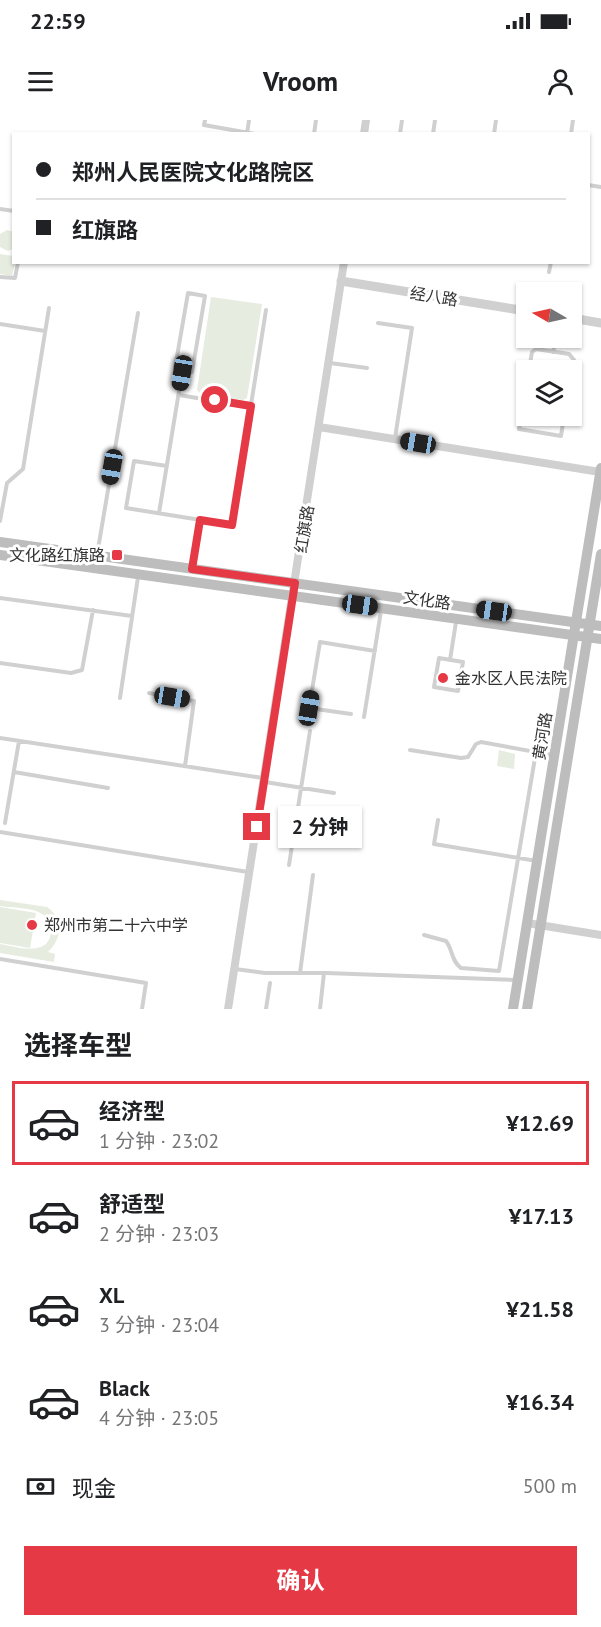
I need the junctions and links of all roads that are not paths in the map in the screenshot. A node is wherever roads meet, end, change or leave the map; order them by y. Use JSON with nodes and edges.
{"nodes":[{"id":1,"x":205,"y":120,"type":"edge"},
{"id":2,"x":242,"y":132,"type":"edge"},
{"id":3,"x":18,"y":264,"type":"edge"},
{"id":4,"x":344,"y":264,"type":"edge"},
{"id":5,"x":551,"y":264,"type":"edge"},
{"id":6,"x":549,"y":272,"type":"dead end"},
{"id":7,"x":0,"y":277,"type":"edge"},
{"id":8,"x":341,"y":281,"type":"junction"},
{"id":9,"x":49,"y":309,"type":"dead end"},
{"id":10,"x":516,"y":309,"type":"edge"},
{"id":11,"x":266,"y":310,"type":"dead end"},
{"id":12,"x":138,"y":313,"type":"dead end"},
{"id":13,"x":582,"y":320,"type":"edge"},
{"id":14,"x":378,"y":322,"type":"dead end"},
{"id":15,"x":601,"y":323,"type":"edge"},
{"id":16,"x":0,"y":324,"type":"edge"},
{"id":17,"x":45,"y":331,"type":"junction"},
{"id":18,"x":554,"y":348,"type":"edge"},
{"id":19,"x":553,"y":352,"type":"junction"},
{"id":20,"x":531,"y":360,"type":"edge"},
{"id":21,"x":574,"y":360,"type":"edge"},
{"id":22,"x":329,"y":362,"type":"junction"},
{"id":23,"x":367,"y":368,"type":"dead end"},
{"id":24,"x":182,"y":373,"type":"junction"},
{"id":25,"x":179,"y":394,"type":"junction"},
{"id":26,"x":251,"y":406,"type":"junction"},
{"id":27,"x":519,"y":426,"type":"edge"},
{"id":28,"x":562,"y":426,"type":"edge"},
{"id":29,"x":319,"y":427,"type":"junction"},
{"id":30,"x":395,"y":439,"type":"junction"},
{"id":31,"x":167,"y":466,"type":"junction"},
{"id":32,"x":601,"y":470,"type":"edge"},
{"id":33,"x":159,"y":513,"type":"junction"},
{"id":34,"x":200,"y":520,"type":"junction"},
{"id":35,"x":0,"y":521,"type":"edge"},
{"id":36,"x":0,"y":542,"type":"edge"},
{"id":37,"x":601,"y":554,"type":"edge"},
{"id":38,"x":0,"y":555,"type":"edge"},
{"id":39,"x":97,"y":555,"type":"junction"},
{"id":40,"x":192,"y":569,"type":"junction"},
{"id":41,"x":138,"y":574,"type":"junction"},
{"id":42,"x":295,"y":583,"type":"junction"},
{"id":43,"x":293,"y":596,"type":"junction"},
{"id":44,"x":0,"y":597,"type":"edge"},
{"id":45,"x":382,"y":608,"type":"junction"},
{"id":46,"x":93,"y":610,"type":"junction"},
{"id":47,"x":132,"y":616,"type":"junction"},
{"id":48,"x":457,"y":619,"type":"junction"},
{"id":49,"x":576,"y":623,"type":"junction"},
{"id":50,"x":589,"y":625,"type":"junction"},
{"id":51,"x":601,"y":626,"type":"edge"},
{"id":52,"x":574,"y":636,"type":"junction"},
{"id":53,"x":587,"y":638,"type":"junction"},
{"id":54,"x":601,"y":639,"type":"edge"},
{"id":55,"x":375,"y":651,"type":"junction"},
{"id":56,"x":450,"y":660,"type":"junction"},
{"id":57,"x":0,"y":663,"type":"edge"},
{"id":58,"x":149,"y":693,"type":"dead end"},
{"id":59,"x":120,"y":698,"type":"dead end"},
{"id":60,"x":351,"y":714,"type":"dead end"},
{"id":61,"x":364,"y":717,"type":"dead end"},
{"id":62,"x":310,"y":731,"type":"dead end"},
{"id":63,"x":0,"y":738,"type":"edge"},
{"id":64,"x":19,"y":741,"type":"junction"},
{"id":65,"x":410,"y":750,"type":"dead end"},
{"id":66,"x":536,"y":752,"type":"junction"},
{"id":67,"x":554,"y":755,"type":"junction"},
{"id":68,"x":185,"y":766,"type":"junction"},
{"id":69,"x":14,"y":772,"type":"junction"},
{"id":70,"x":264,"y":780,"type":"junction"},
{"id":71,"x":108,"y":788,"type":"dead end"},
{"id":72,"x":302,"y":788,"type":"junction"},
{"id":73,"x":334,"y":793,"type":"dead end"},
{"id":74,"x":438,"y":820,"type":"dead end"},
{"id":75,"x":5,"y":823,"type":"dead end"},
{"id":76,"x":0,"y":832,"type":"edge"},
{"id":77,"x":519,"y":858,"type":"junction"},
{"id":78,"x":537,"y":861,"type":"junction"},
{"id":79,"x":289,"y":865,"type":"dead end"},
{"id":80,"x":250,"y":872,"type":"junction"},
{"id":81,"x":313,"y":875,"type":"dead end"},
{"id":82,"x":527,"y":923,"type":"junction"},
{"id":83,"x":540,"y":925,"type":"junction"},
{"id":84,"x":601,"y":934,"type":"edge"},
{"id":85,"x":424,"y":935,"type":"dead end"},
{"id":86,"x":0,"y":960,"type":"edge"},
{"id":87,"x":234,"y":969,"type":"junction"},
{"id":88,"x":300,"y":973,"type":"junction"},
{"id":89,"x":324,"y":973,"type":"junction"},
{"id":90,"x":518,"y":980,"type":"junction"},
{"id":91,"x":270,"y":983,"type":"dead end"},
{"id":92,"x":142,"y":1009,"type":"edge"},
{"id":93,"x":228,"y":1009,"type":"edge"},
{"id":94,"x":266,"y":1009,"type":"edge"},
{"id":95,"x":320,"y":1009,"type":"edge"},
{"id":96,"x":513,"y":1009,"type":"edge"},
{"id":97,"x":527,"y":1009,"type":"edge"}],
"edges":[{"from":1,"to":2,"type":"lane"},
{"from":3,"to":7,"type":"lane"},
{"from":4,"to":8,"type":"street","name":"红旗路"},
{"from":5,"to":6,"type":"lane"},
{"from":8,"to":10,"type":"street","name":"经八路"},
{"from":8,"to":22,"type":"street","name":"红旗路"},
{"from":9,"to":17,"type":"lane"},
{"from":11,"to":26,"type":"lane"},
{"from":12,"to":39,"type":"lane"},
{"from":13,"to":15,"type":"street"},
{"from":14,"to":30,"type":"lane"},
{"from":16,"to":17,"type":"lane"},
{"from":17,"to":35,"type":"lane"},
{"from":18,"to":19,"type":"lane"},
{"from":19,"to":20,"type":"lane"},
{"from":19,"to":21,"type":"lane"},
{"from":22,"to":23,"type":"lane"},
{"from":22,"to":29,"type":"street","name":"红旗路"},
{"from":24,"to":24,"type":"lane"},
{"from":24,"to":25,"type":"lane"},
{"from":25,"to":26,"type":"lane"},
{"from":25,"to":31,"type":"lane"},
{"from":26,"to":34,"type":"lane"},
{"from":27,"to":28,"type":"lane"},
{"from":29,"to":30,"type":"street"},
{"from":29,"to":42,"type":"street","name":"红旗路"},
{"from":30,"to":32,"type":"street"},
{"from":31,"to":33,"type":"lane"},
{"from":31,"to":33,"type":"lane"},
{"from":32,"to":49,"type":"main road","name":"黄河路"},
{"from":33,"to":34,"type":"lane"},
{"from":34,"to":40,"type":"lane"},
{"from":36,"to":39,"type":"main road","name":"文化路"},
{"from":37,"to":50,"type":"main road","name":"黄河路"},
{"from":38,"to":41,"type":"main road","name":"文化路"},
{"from":39,"to":40,"type":"main road","name":"文化路"},
{"from":40,"to":42,"type":"main road","name":"文化路"},
{"from":41,"to":43,"type":"main road","name":"文化路"},
{"from":41,"to":47,"type":"lane"},
{"from":42,"to":43,"type":"street","name":"红旗路"},
{"from":42,"to":49,"type":"main road","name":"文化路"},
{"from":43,"to":45,"type":"main road","name":"文化路"},
{"from":43,"to":70,"type":"street","name":"红旗路"},
{"from":44,"to":46,"type":"lane"},
{"from":45,"to":48,"type":"main road","name":"文化路"},
{"from":45,"to":55,"type":"lane"},
{"from":46,"to":47,"type":"lane"},
{"from":46,"to":57,"type":"lane"},
{"from":47,"to":59,"type":"lane"},
{"from":48,"to":52,"type":"main road","name":"文化路"},
{"from":48,"to":56,"type":"lane"},
{"from":49,"to":50,"type":"main road","name":"文化路"},
{"from":49,"to":52,"type":"main road","name":"黄河路"},
{"from":50,"to":51,"type":"main road","name":"文化路"},
{"from":50,"to":53,"type":"main road","name":"黄河路"},
{"from":52,"to":53,"type":"main road","name":"文化路"},
{"from":52,"to":67,"type":"main road","name":"黄河路"},
{"from":53,"to":54,"type":"main road","name":"文化路"},
{"from":53,"to":83,"type":"main road","name":"黄河路"},
{"from":55,"to":60,"type":"lane"},
{"from":55,"to":61,"type":"lane"},
{"from":56,"to":56,"type":"lane"},
{"from":58,"to":68,"type":"lane"},
{"from":62,"to":72,"type":"lane"},
{"from":63,"to":64,"type":"lane"},
{"from":64,"to":68,"type":"lane"},
{"from":64,"to":69,"type":"lane"},
{"from":65,"to":66,"type":"lane"},
{"from":66,"to":67,"type":"lane"},
{"from":66,"to":77,"type":"lane"},
{"from":67,"to":78,"type":"main road","name":"黄河路"},
{"from":68,"to":70,"type":"lane"},
{"from":69,"to":71,"type":"lane"},
{"from":69,"to":75,"type":"lane"},
{"from":70,"to":72,"type":"lane"},
{"from":70,"to":80,"type":"street","name":"红旗路"},
{"from":72,"to":73,"type":"lane"},
{"from":72,"to":79,"type":"lane"},
{"from":74,"to":77,"type":"lane"},
{"from":76,"to":80,"type":"lane"},
{"from":77,"to":78,"type":"lane"},
{"from":77,"to":85,"type":"lane"},
{"from":78,"to":82,"type":"main road","name":"黄河路"},
{"from":80,"to":87,"type":"street","name":"红旗路"},
{"from":81,"to":88,"type":"lane"},
{"from":82,"to":83,"type":"street"},
{"from":82,"to":90,"type":"main road","name":"黄河路"},
{"from":83,"to":84,"type":"street"},
{"from":83,"to":97,"type":"main road","name":"黄河路"},
{"from":86,"to":92,"type":"lane"},
{"from":87,"to":88,"type":"lane"},
{"from":87,"to":93,"type":"street","name":"红旗路"},
{"from":88,"to":89,"type":"lane"},
{"from":89,"to":90,"type":"lane"},
{"from":89,"to":95,"type":"lane"},
{"from":90,"to":96,"type":"main road","name":"黄河路"},
{"from":91,"to":94,"type":"lane"}]}
